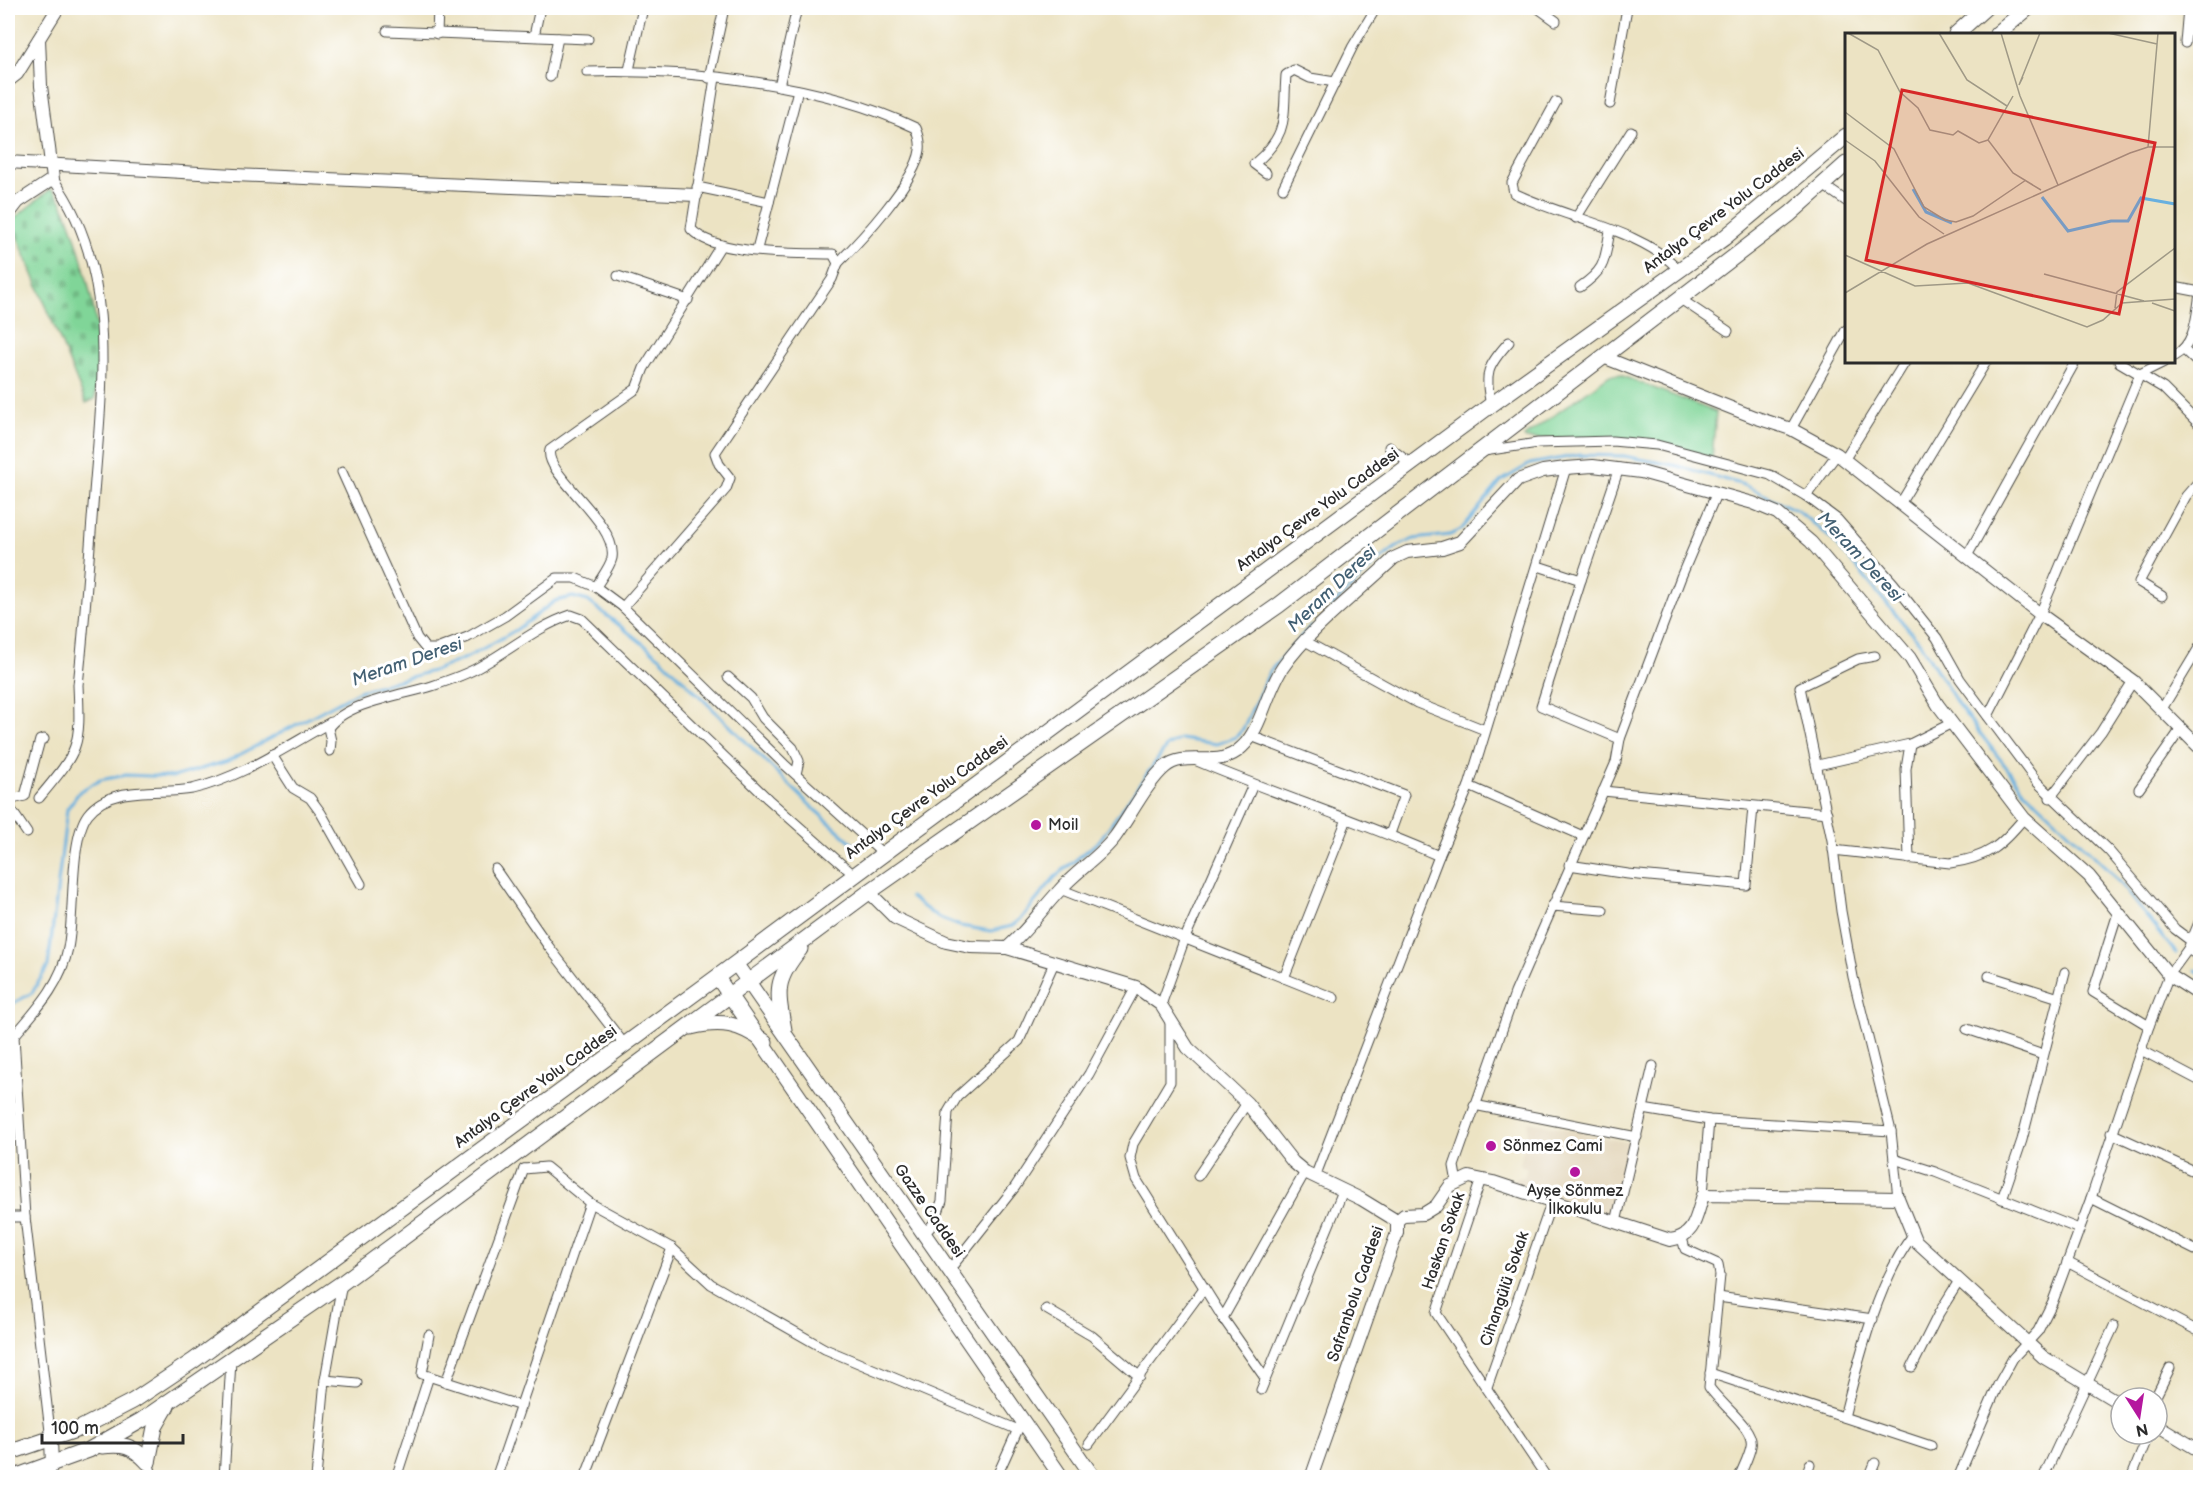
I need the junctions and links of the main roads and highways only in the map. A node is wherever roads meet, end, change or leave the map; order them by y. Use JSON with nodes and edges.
{"nodes":[{"id":1,"x":1985,"y":8,"type":"edge"},
{"id":2,"x":2028,"y":8,"type":"edge"},
{"id":3,"x":1957,"y":33,"type":"edge"},
{"id":4,"x":1997,"y":33,"type":"edge"},
{"id":5,"x":1845,"y":137,"type":"edge"},
{"id":6,"x":1845,"y":165,"type":"edge"},
{"id":7,"x":812,"y":935,"type":"junction"},
{"id":8,"x":736,"y":964,"type":"junction"},
{"id":9,"x":717,"y":977,"type":"junction"},
{"id":10,"x":749,"y":982,"type":"junction"},
{"id":11,"x":730,"y":995,"type":"junction"},
{"id":12,"x":685,"y":1029,"type":"junction"},
{"id":13,"x":784,"y":1030,"type":"junction"},
{"id":14,"x":765,"y":1042,"type":"junction"},
{"id":15,"x":170,"y":1402,"type":"junction"},
{"id":16,"x":96,"y":1447,"type":"junction"},
{"id":17,"x":8,"y":1454,"type":"edge"},
{"id":18,"x":49,"y":1471,"type":"edge"},
{"id":19,"x":12,"y":1478,"type":"edge"},
{"id":20,"x":1062,"y":1478,"type":"edge"},
{"id":21,"x":1094,"y":1478,"type":"edge"}],
"edges":[{"from":1,"to":3,"type":"highway"},
{"from":2,"to":4,"type":"highway"},
{"from":5,"to":8,"type":"highway","name":"Antalya Çevre Yolu Caddesi"},
{"from":6,"to":7,"type":"highway"},
{"from":7,"to":10,"type":"highway"},
{"from":7,"to":13,"type":"highway"},
{"from":8,"to":9,"type":"highway","name":"Antalya Çevre Yolu Caddesi"},
{"from":8,"to":10,"type":"main road","name":"Gazze Caddesi"},
{"from":9,"to":11,"type":"main road"},
{"from":9,"to":17,"type":"highway","name":"Antalya Çevre Yolu Caddesi"},
{"from":10,"to":11,"type":"highway"},
{"from":10,"to":13,"type":"main road","name":"Gazze Caddesi"},
{"from":11,"to":12,"type":"highway"},
{"from":11,"to":14,"type":"main road"},
{"from":12,"to":14,"type":"highway"},
{"from":12,"to":15,"type":"highway"},
{"from":13,"to":21,"type":"main road","name":"Gazze Caddesi"},
{"from":14,"to":20,"type":"main road"},
{"from":15,"to":16,"type":"highway"},
{"from":15,"to":16,"type":"highway"},
{"from":16,"to":18,"type":"highway"},
{"from":18,"to":19,"type":"highway"}]}
